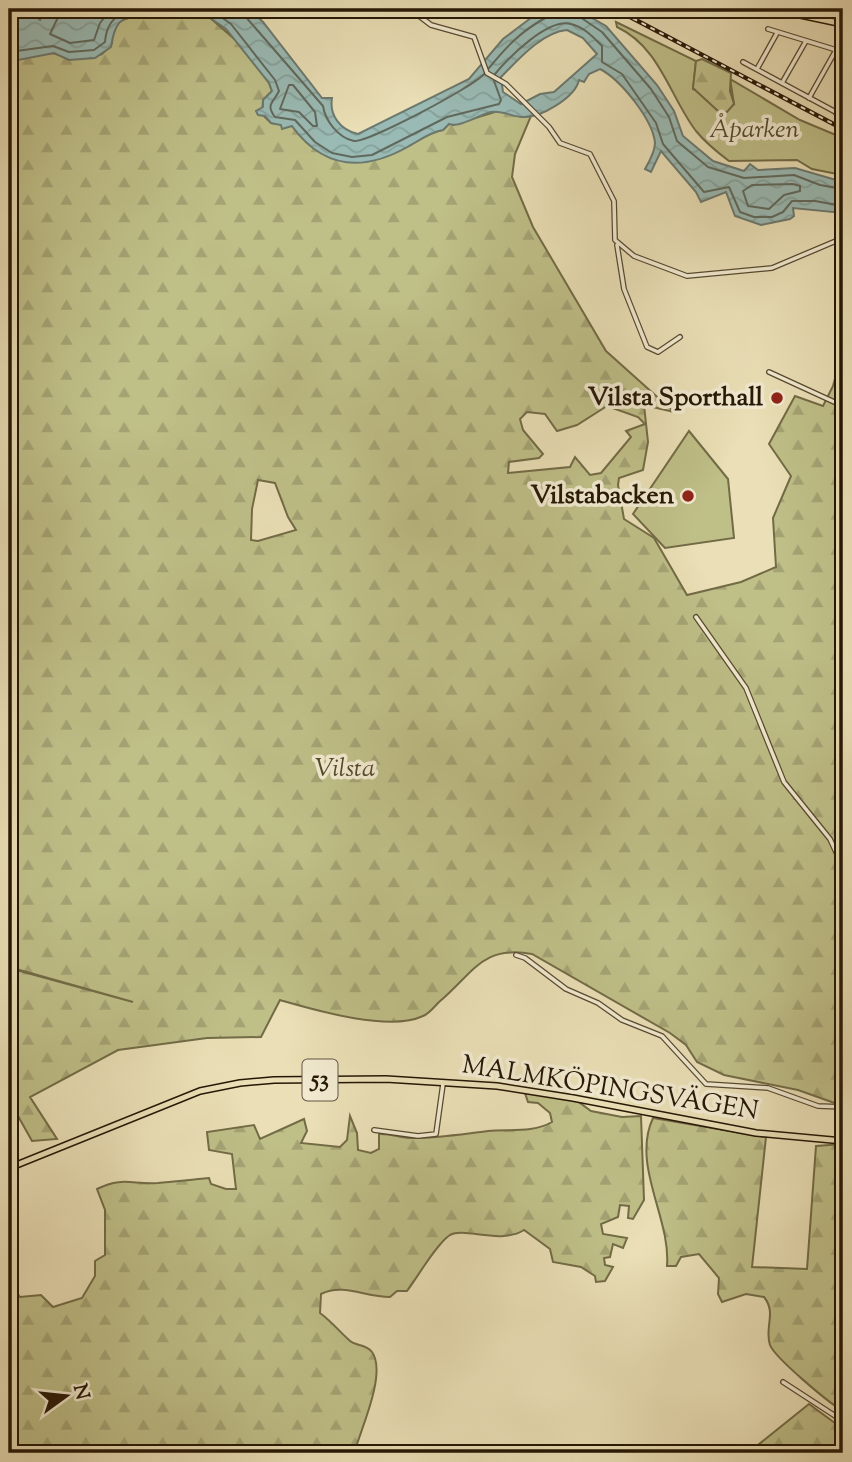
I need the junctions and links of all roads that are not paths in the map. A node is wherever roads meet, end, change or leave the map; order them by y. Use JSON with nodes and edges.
{"nodes":[{"id":1,"x":410,"y":9,"type":"edge"},
{"id":2,"x":714,"y":9,"type":"edge"},
{"id":3,"x":726,"y":9,"type":"edge"},
{"id":4,"x":772,"y":9,"type":"edge"},
{"id":5,"x":801,"y":9,"type":"edge"},
{"id":6,"x":843,"y":21,"type":"edge"},
{"id":7,"x":768,"y":29,"type":"dead end"},
{"id":8,"x":777,"y":33,"type":"junction"},
{"id":9,"x":806,"y":41,"type":"junction"},
{"id":10,"x":836,"y":50,"type":"junction"},
{"id":11,"x":843,"y":52,"type":"edge"},
{"id":12,"x":743,"y":62,"type":"dead end"},
{"id":13,"x":757,"y":69,"type":"junction"},
{"id":14,"x":782,"y":83,"type":"junction"},
{"id":15,"x":809,"y":98,"type":"junction"},
{"id":16,"x":843,"y":100,"type":"edge"},
{"id":17,"x":836,"y":113,"type":"junction"},
{"id":18,"x":843,"y":116,"type":"edge"},
{"id":19,"x":843,"y":238,"type":"edge"},
{"id":20,"x":617,"y":243,"type":"junction"},
{"id":21,"x":680,"y":337,"type":"dead end"},
{"id":22,"x":769,"y":372,"type":"dead end"},
{"id":23,"x":843,"y":406,"type":"edge"},
{"id":24,"x":696,"y":617,"type":"dead end"},
{"id":25,"x":843,"y":867,"type":"edge"},
{"id":26,"x":516,"y":955,"type":"dead end"},
{"id":27,"x":444,"y":1082,"type":"junction"},
{"id":28,"x":843,"y":1107,"type":"edge"},
{"id":29,"x":374,"y":1130,"type":"dead end"},
{"id":30,"x":843,"y":1141,"type":"edge"},
{"id":31,"x":9,"y":1168,"type":"edge"},
{"id":32,"x":783,"y":1382,"type":"dead end"},
{"id":33,"x":843,"y":1421,"type":"edge"}],
"edges":[{"from":1,"to":20,"type":"street"},
{"from":2,"to":3,"type":"main road"},
{"from":4,"to":6,"type":"main road"},
{"from":5,"to":6,"type":"main road"},
{"from":7,"to":8,"type":"street"},
{"from":8,"to":9,"type":"street"},
{"from":8,"to":13,"type":"street"},
{"from":9,"to":10,"type":"street"},
{"from":9,"to":14,"type":"street"},
{"from":10,"to":11,"type":"street"},
{"from":10,"to":15,"type":"street"},
{"from":12,"to":13,"type":"street"},
{"from":13,"to":14,"type":"street"},
{"from":14,"to":15,"type":"street"},
{"from":15,"to":17,"type":"street"},
{"from":16,"to":17,"type":"street"},
{"from":17,"to":18,"type":"street"},
{"from":19,"to":20,"type":"street"},
{"from":20,"to":21,"type":"street"},
{"from":22,"to":23,"type":"street"},
{"from":24,"to":25,"type":"street"},
{"from":26,"to":28,"type":"street"},
{"from":27,"to":29,"type":"street"},
{"from":27,"to":30,"type":"main road","name":"MALMKÖPINGSVÄGEN","number":"53"},
{"from":27,"to":31,"type":"main road","name":"MALMKÖPINGSVÄGEN","number":"53"},
{"from":32,"to":33,"type":"street"}]}
